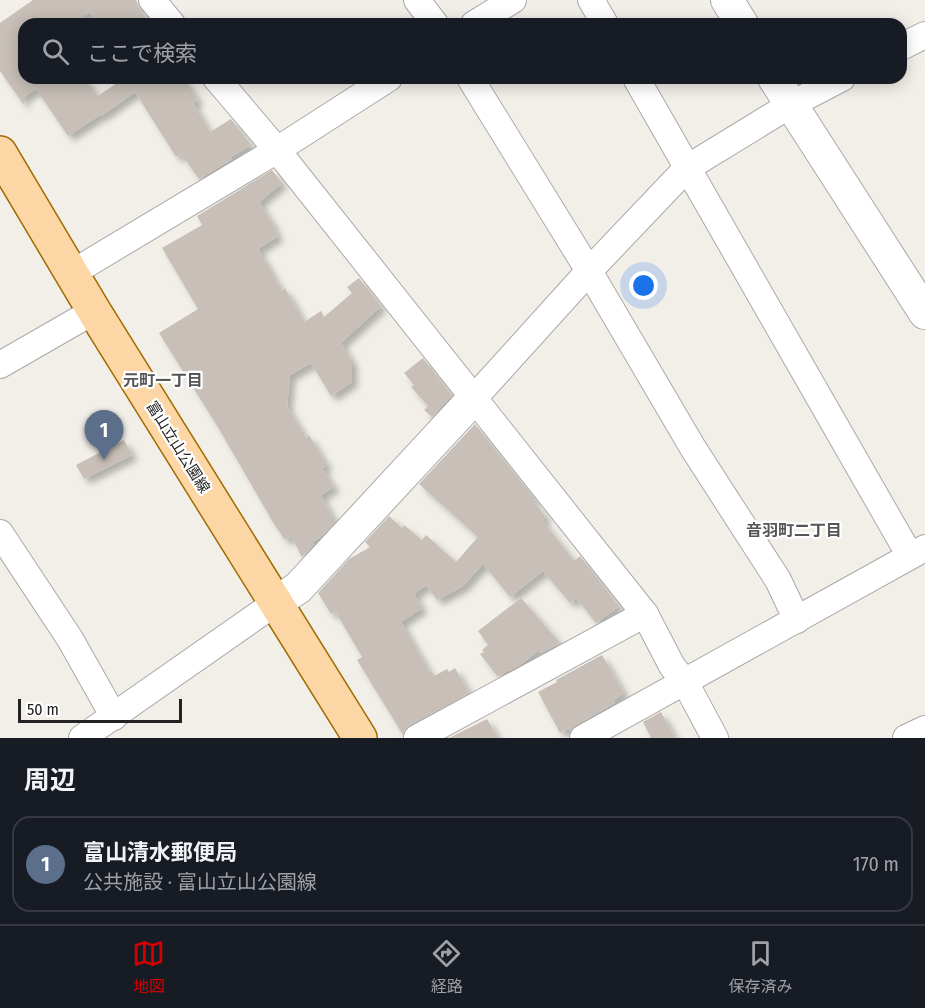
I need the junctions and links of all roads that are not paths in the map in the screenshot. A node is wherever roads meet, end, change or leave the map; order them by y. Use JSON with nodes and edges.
{"nodes":[{"id":1,"x":152,"y":0,"type":"edge"},
{"id":2,"x":417,"y":0,"type":"edge"},
{"id":3,"x":513,"y":0,"type":"edge"},
{"id":4,"x":591,"y":0,"type":"edge"},
{"id":5,"x":727,"y":0,"type":"edge"},
{"id":6,"x":167,"y":18,"type":"edge"},
{"id":7,"x":430,"y":18,"type":"edge"},
{"id":8,"x":484,"y":18,"type":"edge"},
{"id":9,"x":602,"y":18,"type":"edge"},
{"id":10,"x":738,"y":18,"type":"edge"},
{"id":11,"x":925,"y":35,"type":"edge"},
{"id":12,"x":907,"y":44,"type":"edge"},
{"id":13,"x":221,"y":84,"type":"edge"},
{"id":14,"x":380,"y":84,"type":"edge"},
{"id":15,"x":474,"y":84,"type":"edge"},
{"id":16,"x":639,"y":84,"type":"edge"},
{"id":17,"x":778,"y":84,"type":"edge"},
{"id":18,"x":830,"y":84,"type":"edge"},
{"id":19,"x":790,"y":105,"type":"junction"},
{"id":20,"x":277,"y":150,"type":"junction"},
{"id":21,"x":0,"y":153,"type":"edge"},
{"id":22,"x":687,"y":168,"type":"junction"},
{"id":23,"x":589,"y":271,"type":"junction"},
{"id":24,"x":72,"y":273,"type":"junction"},
{"id":25,"x":924,"y":309,"type":"edge"},
{"id":26,"x":94,"y":311,"type":"junction"},
{"id":27,"x":0,"y":365,"type":"edge"},
{"id":28,"x":475,"y":397,"type":"junction"},
{"id":29,"x":0,"y":533,"type":"edge"},
{"id":30,"x":918,"y":552,"type":"edge"},
{"id":31,"x":275,"y":603,"type":"junction"},
{"id":32,"x":645,"y":614,"type":"junction"},
{"id":33,"x":797,"y":620,"type":"junction"},
{"id":34,"x":685,"y":682,"type":"junction"},
{"id":35,"x":114,"y":717,"type":"junction"},
{"id":36,"x":925,"y":729,"type":"edge"},
{"id":37,"x":82,"y":738,"type":"edge"},
{"id":38,"x":360,"y":738,"type":"edge"},
{"id":39,"x":417,"y":738,"type":"edge"},
{"id":40,"x":582,"y":738,"type":"edge"},
{"id":41,"x":715,"y":738,"type":"edge"},
{"id":42,"x":906,"y":738,"type":"edge"}],
"edges":[{"from":1,"to":6,"type":"street"},
{"from":2,"to":7,"type":"street"},
{"from":3,"to":8,"type":"street"},
{"from":4,"to":9,"type":"street"},
{"from":5,"to":10,"type":"street"},
{"from":11,"to":12,"type":"street"},
{"from":13,"to":20,"type":"street"},
{"from":14,"to":20,"type":"street"},
{"from":15,"to":23,"type":"street"},
{"from":16,"to":22,"type":"street"},
{"from":17,"to":19,"type":"street"},
{"from":18,"to":19,"type":"street"},
{"from":19,"to":22,"type":"street"},
{"from":19,"to":25,"type":"street"},
{"from":20,"to":24,"type":"street"},
{"from":20,"to":28,"type":"street"},
{"from":21,"to":24,"type":"main road","name":"富山立山公園線"},
{"from":22,"to":23,"type":"street"},
{"from":22,"to":30,"type":"street"},
{"from":23,"to":28,"type":"street"},
{"from":23,"to":33,"type":"street"},
{"from":24,"to":26,"type":"main road","name":"富山立山公園線"},
{"from":26,"to":27,"type":"street"},
{"from":26,"to":31,"type":"main road","name":"富山立山公園線"},
{"from":28,"to":31,"type":"street"},
{"from":28,"to":32,"type":"street"},
{"from":29,"to":35,"type":"street"},
{"from":30,"to":33,"type":"street"},
{"from":31,"to":35,"type":"street"},
{"from":31,"to":38,"type":"main road","name":"富山立山公園線"},
{"from":32,"to":34,"type":"street"},
{"from":32,"to":39,"type":"street"},
{"from":33,"to":34,"type":"street"},
{"from":34,"to":40,"type":"street"},
{"from":34,"to":41,"type":"street"},
{"from":35,"to":37,"type":"street"},
{"from":36,"to":42,"type":"street"}]}
